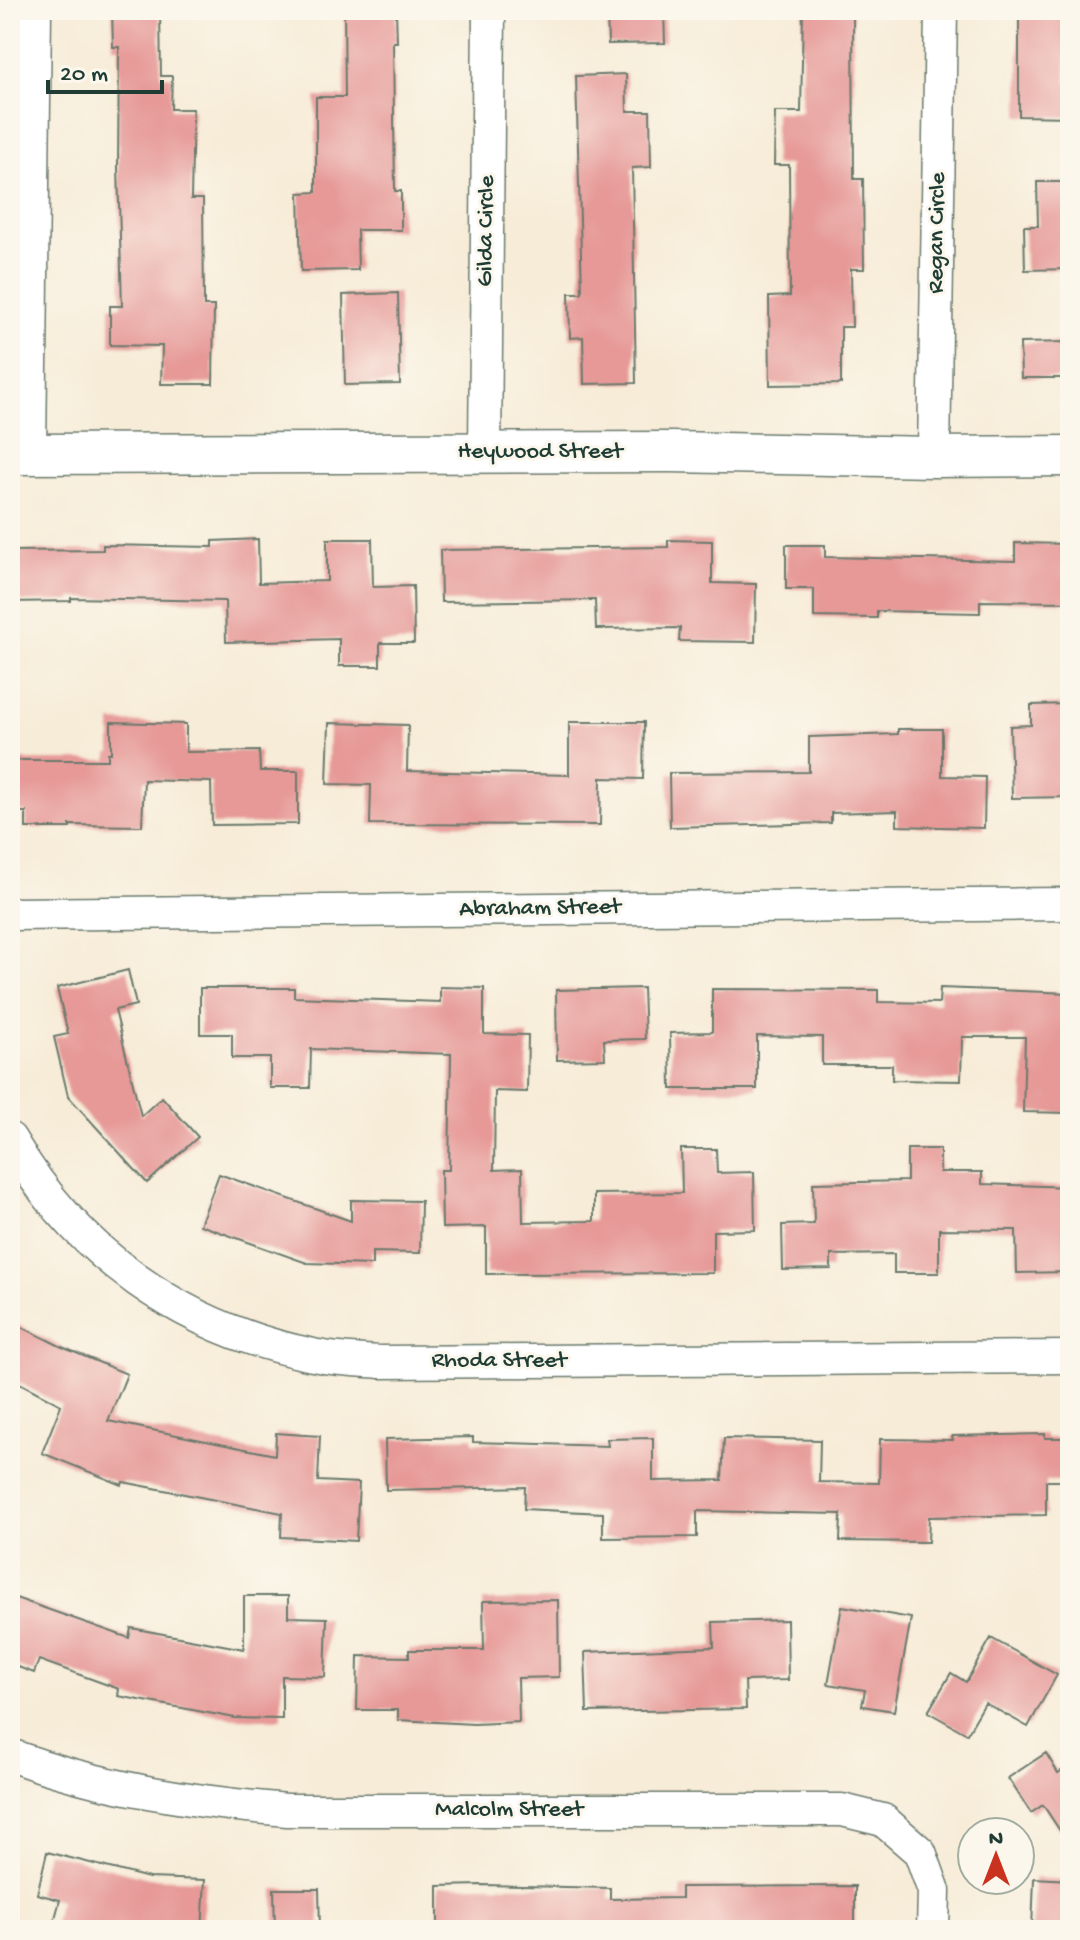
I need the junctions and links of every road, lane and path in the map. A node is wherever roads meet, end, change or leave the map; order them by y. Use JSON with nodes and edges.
{"nodes":[{"id":1,"x":35,"y":10,"type":"edge"},
{"id":2,"x":489,"y":10,"type":"edge"},
{"id":3,"x":941,"y":10,"type":"edge"},
{"id":4,"x":485,"y":452,"type":"junction"},
{"id":5,"x":20,"y":454,"type":"edge"},
{"id":6,"x":1070,"y":456,"type":"edge"},
{"id":7,"x":934,"y":457,"type":"junction"},
{"id":8,"x":1070,"y":904,"type":"edge"},
{"id":9,"x":10,"y":914,"type":"edge"},
{"id":10,"x":10,"y":1139,"type":"edge"},
{"id":11,"x":1070,"y":1357,"type":"edge"},
{"id":12,"x":10,"y":1755,"type":"edge"},
{"id":13,"x":933,"y":1930,"type":"edge"}],
"edges":[{"from":1,"to":5,"type":"street"},
{"from":2,"to":4,"type":"street","name":"Gilda Circle"},
{"from":3,"to":7,"type":"street","name":"Regan Circle"},
{"from":4,"to":5,"type":"street","name":"Heywood Street"},
{"from":4,"to":7,"type":"street","name":"Heywood Street"},
{"from":6,"to":7,"type":"street","name":"Heywood Street"},
{"from":8,"to":9,"type":"street","name":"Abraham Street"},
{"from":10,"to":11,"type":"street","name":"Rhoda Street"},
{"from":12,"to":13,"type":"street","name":"Malcolm Street"}]}
